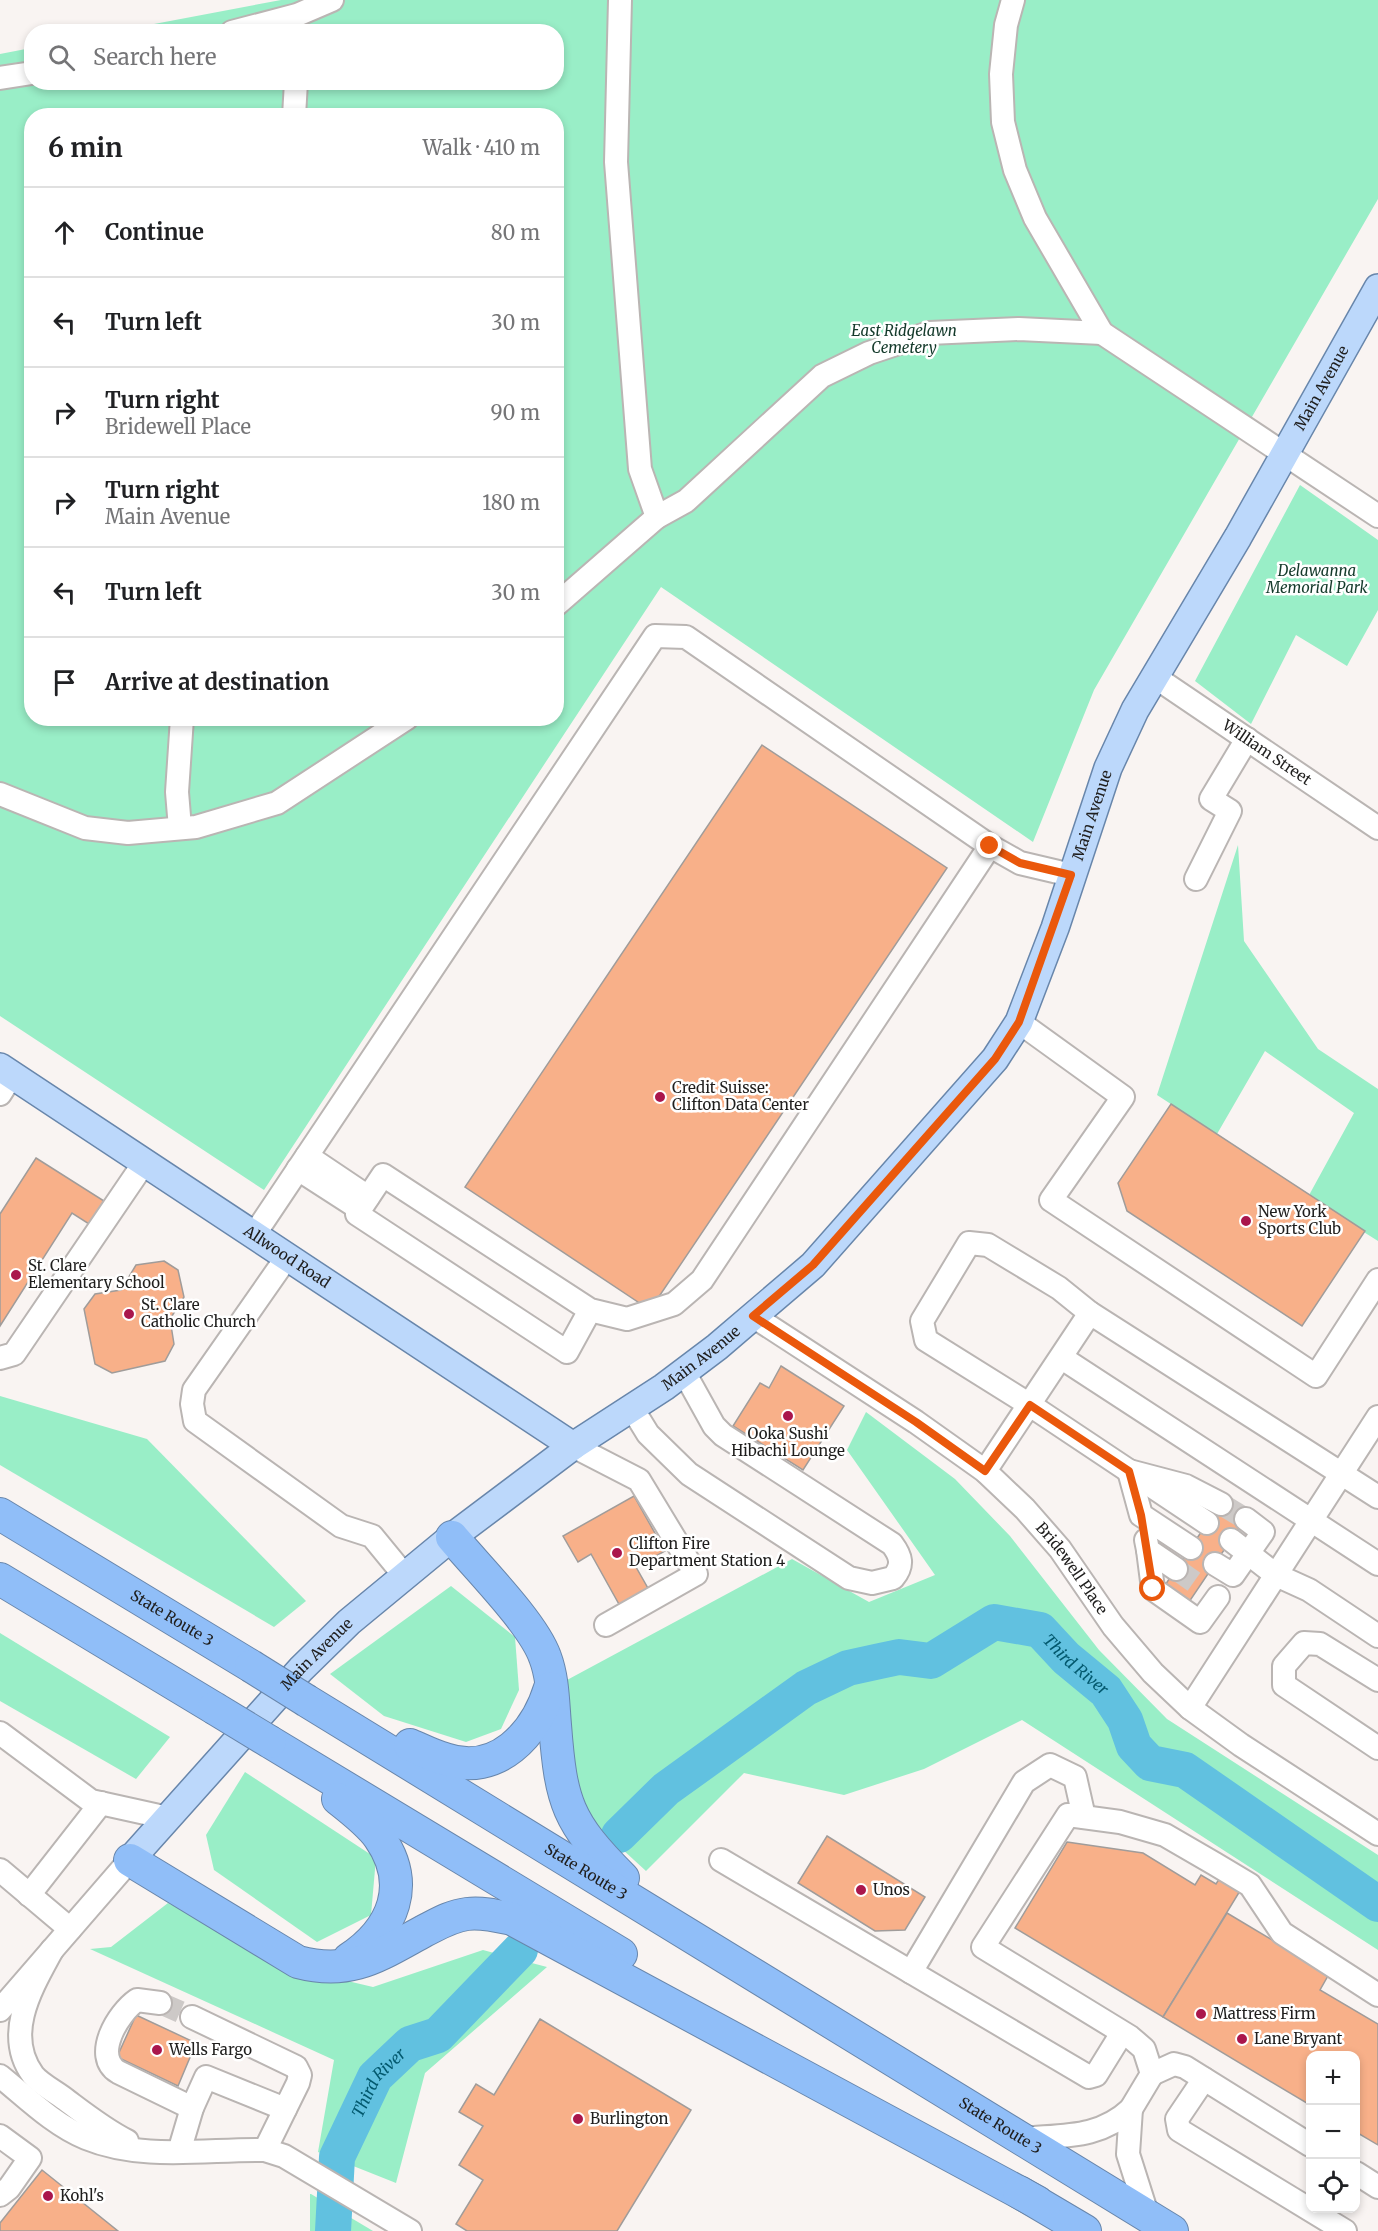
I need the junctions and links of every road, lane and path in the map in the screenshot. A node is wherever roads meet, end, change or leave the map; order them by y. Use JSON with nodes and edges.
{"nodes":[{"id":1,"x":332,"y":0,"type":"edge"},
{"id":2,"x":620,"y":0,"type":"edge"},
{"id":3,"x":1013,"y":0,"type":"edge"},
{"id":4,"x":296,"y":23,"type":"edge"},
{"id":5,"x":24,"y":74,"type":"edge"},
{"id":6,"x":0,"y":78,"type":"edge"},
{"id":7,"x":296,"y":90,"type":"edge"},
{"id":8,"x":294,"y":108,"type":"edge"},
{"id":9,"x":1378,"y":288,"type":"edge"},
{"id":10,"x":1102,"y":333,"type":"junction"},
{"id":11,"x":1285,"y":454,"type":"junction"},
{"id":12,"x":1378,"y":516,"type":"edge"},
{"id":13,"x":657,"y":517,"type":"junction"},
{"id":14,"x":564,"y":598,"type":"edge"},
{"id":15,"x":1155,"y":677,"type":"junction"},
{"id":16,"x":181,"y":726,"type":"edge"},
{"id":17,"x":395,"y":726,"type":"edge"},
{"id":18,"x":1247,"y":739,"type":"junction"},
{"id":19,"x":0,"y":794,"type":"edge"},
{"id":20,"x":180,"y":828,"type":"junction"},
{"id":21,"x":1378,"y":828,"type":"edge"},
{"id":22,"x":990,"y":846,"type":"junction"},
{"id":23,"x":1071,"y":875,"type":"junction"},
{"id":24,"x":1196,"y":879,"type":"dead end"},
{"id":25,"x":1019,"y":1022,"type":"junction"},
{"id":26,"x":4,"y":1079,"type":"edge"},
{"id":27,"x":303,"y":1162,"type":"junction"},
{"id":28,"x":144,"y":1163,"type":"junction"},
{"id":29,"x":364,"y":1203,"type":"junction"},
{"id":30,"x":254,"y":1235,"type":"junction"},
{"id":31,"x":287,"y":1257,"type":"junction"},
{"id":32,"x":1378,"y":1280,"type":"edge"},
{"id":33,"x":590,"y":1310,"type":"junction"},
{"id":34,"x":1090,"y":1313,"type":"junction"},
{"id":35,"x":753,"y":1316,"type":"junction"},
{"id":36,"x":0,"y":1358,"type":"edge"},
{"id":37,"x":1062,"y":1358,"type":"junction"},
{"id":38,"x":684,"y":1372,"type":"junction"},
{"id":39,"x":1030,"y":1405,"type":"junction"},
{"id":40,"x":632,"y":1408,"type":"junction"},
{"id":41,"x":1378,"y":1417,"type":"edge"},
{"id":42,"x":573,"y":1446,"type":"junction"},
{"id":43,"x":985,"y":1471,"type":"junction"},
{"id":44,"x":1129,"y":1471,"type":"junction"},
{"id":45,"x":1341,"y":1473,"type":"junction"},
{"id":46,"x":1378,"y":1497,"type":"edge"},
{"id":47,"x":1221,"y":1504,"type":"tunnel mouth"},
{"id":48,"x":0,"y":1514,"type":"edge"},
{"id":49,"x":1141,"y":1515,"type":"junction"},
{"id":50,"x":1246,"y":1519,"type":"tunnel mouth"},
{"id":51,"x":1311,"y":1520,"type":"junction"},
{"id":52,"x":1207,"y":1523,"type":"tunnel mouth"},
{"id":53,"x":452,"y":1537,"type":"junction"},
{"id":54,"x":1240,"y":1547,"type":"junction"},
{"id":55,"x":1191,"y":1548,"type":"tunnel mouth"},
{"id":56,"x":1148,"y":1550,"type":"junction"},
{"id":57,"x":1378,"y":1564,"type":"edge"},
{"id":58,"x":1176,"y":1569,"type":"tunnel mouth"},
{"id":59,"x":404,"y":1575,"type":"junction"},
{"id":60,"x":1276,"y":1575,"type":"junction"},
{"id":61,"x":0,"y":1579,"type":"edge"},
{"id":62,"x":606,"y":1625,"type":"dead end"},
{"id":63,"x":1378,"y":1636,"type":"edge"},
{"id":64,"x":1378,"y":1680,"type":"edge"},
{"id":65,"x":552,"y":1682,"type":"junction"},
{"id":66,"x":308,"y":1701,"type":"junction"},
{"id":67,"x":1190,"y":1708,"type":"junction"},
{"id":68,"x":0,"y":1733,"type":"edge"},
{"id":69,"x":270,"y":1742,"type":"junction"},
{"id":70,"x":1378,"y":1748,"type":"edge"},
{"id":71,"x":101,"y":1803,"type":"junction"},
{"id":72,"x":1084,"y":1817,"type":"junction"},
{"id":73,"x":168,"y":1818,"type":"junction"},
{"id":74,"x":1378,"y":1834,"type":"edge"},
{"id":75,"x":130,"y":1860,"type":"junction"},
{"id":76,"x":721,"y":1860,"type":"dead end"},
{"id":77,"x":0,"y":1870,"type":"edge"},
{"id":78,"x":29,"y":1894,"type":"junction"},
{"id":79,"x":660,"y":1915,"type":"junction"},
{"id":80,"x":70,"y":1929,"type":"junction"},
{"id":81,"x":52,"y":1950,"type":"junction"},
{"id":82,"x":323,"y":1968,"type":"junction"},
{"id":83,"x":911,"y":1972,"type":"junction"},
{"id":84,"x":1378,"y":1995,"type":"edge"},
{"id":85,"x":160,"y":2003,"type":"tunnel mouth"},
{"id":86,"x":0,"y":2010,"type":"edge"},
{"id":87,"x":192,"y":2017,"type":"tunnel mouth"},
{"id":88,"x":1122,"y":2033,"type":"junction"},
{"id":89,"x":1152,"y":2074,"type":"junction"},
{"id":90,"x":0,"y":2076,"type":"edge"},
{"id":91,"x":1204,"y":2079,"type":"junction"},
{"id":92,"x":192,"y":2108,"type":"junction"},
{"id":93,"x":285,"y":2109,"type":"junction"},
{"id":94,"x":1131,"y":2109,"type":"junction"},
{"id":95,"x":0,"y":2136,"type":"edge"},
{"id":96,"x":1022,"y":2139,"type":"junction"},
{"id":97,"x":1306,"y":2142,"type":"edge"},
{"id":98,"x":144,"y":2150,"type":"junction"},
{"id":99,"x":265,"y":2150,"type":"junction"},
{"id":100,"x":179,"y":2152,"type":"junction"},
{"id":101,"x":1360,"y":2176,"type":"edge"},
{"id":102,"x":1378,"y":2187,"type":"edge"},
{"id":103,"x":0,"y":2195,"type":"edge"},
{"id":104,"x":1037,"y":2202,"type":"junction"},
{"id":105,"x":1160,"y":2224,"type":"edge"},
{"id":106,"x":410,"y":2231,"type":"edge"},
{"id":107,"x":1074,"y":2231,"type":"edge"},
{"id":108,"x":1085,"y":2231,"type":"edge"},
{"id":109,"x":1345,"y":2231,"type":"edge"}],
"edges":[{"from":1,"to":4,"type":"street"},
{"from":2,"to":13,"type":"street"},
{"from":3,"to":10,"type":"street"},
{"from":5,"to":6,"type":"street"},
{"from":7,"to":8,"type":"street"},
{"from":9,"to":11,"type":"main road","name":"Main Avenue"},
{"from":10,"to":11,"type":"street"},
{"from":10,"to":13,"type":"street"},
{"from":11,"to":12,"type":"street"},
{"from":11,"to":15,"type":"main road","name":"Main Avenue"},
{"from":13,"to":14,"type":"street"},
{"from":15,"to":18,"type":"street","name":"William Street"},
{"from":15,"to":23,"type":"main road","name":"Main Avenue"},
{"from":16,"to":20,"type":"street"},
{"from":17,"to":20,"type":"street"},
{"from":18,"to":21,"type":"street","name":"William Street"},
{"from":18,"to":24,"type":"street"},
{"from":19,"to":20,"type":"street"},
{"from":22,"to":23,"type":"street"},
{"from":22,"to":27,"type":"street"},
{"from":22,"to":33,"type":"street"},
{"from":23,"to":25,"type":"main road","name":"Main Avenue"},
{"from":25,"to":32,"type":"street"},
{"from":25,"to":35,"type":"main road","name":"Main Avenue"},
{"from":26,"to":28,"type":"main road","name":"Allwood Road"},
{"from":27,"to":29,"type":"street"},
{"from":27,"to":30,"type":"street"},
{"from":28,"to":30,"type":"main road","name":"Allwood Road"},
{"from":28,"to":36,"type":"street"},
{"from":29,"to":33,"type":"street"},
{"from":29,"to":33,"type":"street"},
{"from":30,"to":31,"type":"main road","name":"Allwood Road"},
{"from":31,"to":42,"type":"main road","name":"Allwood Road"},
{"from":31,"to":59,"type":"street"},
{"from":34,"to":37,"type":"street"},
{"from":34,"to":39,"type":"street"},
{"from":34,"to":45,"type":"street"},
{"from":35,"to":38,"type":"main road","name":"Main Avenue"},
{"from":35,"to":43,"type":"street","name":"Bridewell Place"},
{"from":37,"to":39,"type":"street"},
{"from":37,"to":51,"type":"street"},
{"from":38,"to":40,"type":"main road","name":"Main Avenue"},
{"from":38,"to":40,"type":"street"},
{"from":39,"to":43,"type":"street"},
{"from":39,"to":44,"type":"street"},
{"from":40,"to":42,"type":"main road","name":"Main Avenue"},
{"from":41,"to":45,"type":"street"},
{"from":42,"to":53,"type":"main road","name":"Main Avenue"},
{"from":42,"to":62,"type":"street"},
{"from":43,"to":67,"type":"street","name":"Bridewell Place"},
{"from":44,"to":47,"type":"street"},
{"from":44,"to":49,"type":"street"},
{"from":44,"to":52,"type":"street"},
{"from":45,"to":46,"type":"street"},
{"from":45,"to":51,"type":"street"},
{"from":48,"to":66,"type":"highway","name":"State Route 3","bridge":true},
{"from":49,"to":55,"type":"street"},
{"from":49,"to":56,"type":"street"},
{"from":50,"to":54,"type":"street"},
{"from":51,"to":57,"type":"street"},
{"from":51,"to":60,"type":"street"},
{"from":53,"to":59,"type":"main road","name":"Main Avenue"},
{"from":53,"to":65,"type":"highway"},
{"from":54,"to":56,"type":"street"},
{"from":54,"to":60,"type":"street"},
{"from":56,"to":58,"type":"street"},
{"from":59,"to":73,"type":"main road","name":"Main Avenue"},
{"from":60,"to":63,"type":"street"},
{"from":60,"to":67,"type":"street"},
{"from":61,"to":69,"type":"highway","bridge":true},
{"from":64,"to":70,"type":"street"},
{"from":65,"to":66,"type":"highway"},
{"from":65,"to":79,"type":"highway"},
{"from":66,"to":79,"type":"highway","name":"State Route 3"},
{"from":67,"to":74,"type":"street","name":"Bridewell Place"},
{"from":68,"to":71,"type":"street"},
{"from":69,"to":82,"type":"highway"},
{"from":69,"to":104,"type":"highway"},
{"from":71,"to":73,"type":"street"},
{"from":71,"to":78,"type":"street"},
{"from":72,"to":83,"type":"street"},
{"from":72,"to":84,"type":"street"},
{"from":72,"to":88,"type":"street"},
{"from":73,"to":75,"type":"main road","name":"Main Avenue"},
{"from":75,"to":80,"type":"street","name":"Main Avenue"},
{"from":75,"to":82,"type":"highway"},
{"from":76,"to":83,"type":"street"},
{"from":77,"to":78,"type":"street"},
{"from":78,"to":80,"type":"street"},
{"from":79,"to":96,"type":"highway","name":"State Route 3"},
{"from":80,"to":81,"type":"street","name":"Main Avenue"},
{"from":81,"to":86,"type":"street","name":"Main Avenue"},
{"from":81,"to":98,"type":"street"},
{"from":82,"to":104,"type":"highway"},
{"from":83,"to":88,"type":"street"},
{"from":85,"to":92,"type":"street"},
{"from":87,"to":93,"type":"street"},
{"from":88,"to":89,"type":"street"},
{"from":89,"to":91,"type":"street"},
{"from":89,"to":94,"type":"street"},
{"from":90,"to":98,"type":"street"},
{"from":91,"to":97,"type":"street"},
{"from":91,"to":109,"type":"street"},
{"from":92,"to":93,"type":"street"},
{"from":92,"to":100,"type":"street"},
{"from":93,"to":99,"type":"street"},
{"from":94,"to":96,"type":"street"},
{"from":94,"to":105,"type":"street"},
{"from":95,"to":103,"type":"street"},
{"from":96,"to":105,"type":"highway","name":"State Route 3"},
{"from":98,"to":100,"type":"street"},
{"from":99,"to":100,"type":"street"},
{"from":99,"to":106,"type":"street"},
{"from":101,"to":102,"type":"street"},
{"from":104,"to":107,"type":"street"},
{"from":104,"to":108,"type":"highway"}]}
